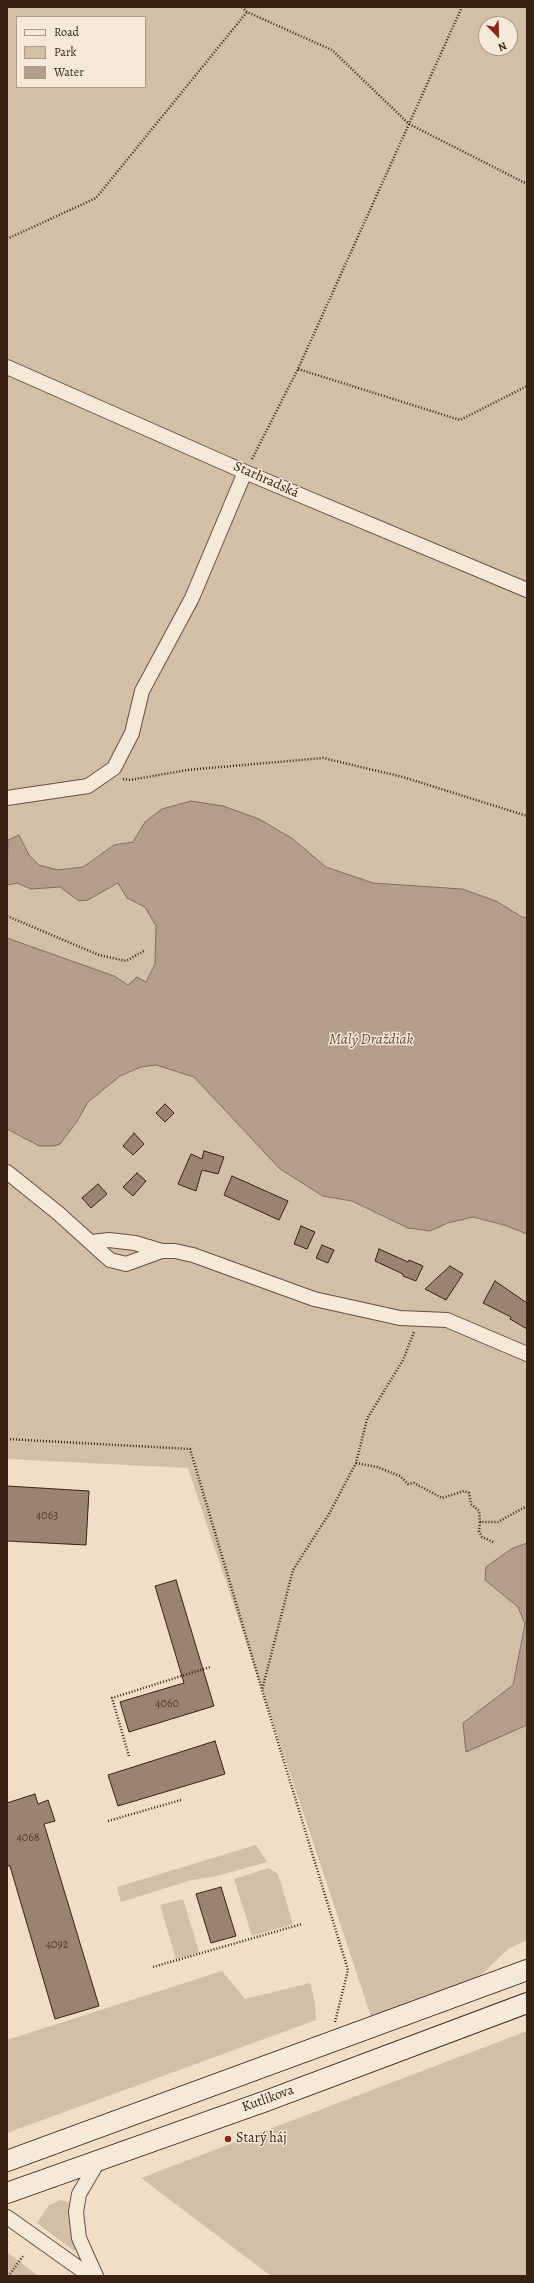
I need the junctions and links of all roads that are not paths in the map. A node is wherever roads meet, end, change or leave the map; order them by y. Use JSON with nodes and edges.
{"nodes":[{"id":1,"x":7,"y":367,"type":"edge"},
{"id":2,"x":245,"y":472,"type":"junction"},
{"id":3,"x":527,"y":590,"type":"edge"},
{"id":4,"x":7,"y":798,"type":"edge"},
{"id":5,"x":7,"y":1172,"type":"edge"},
{"id":6,"x":90,"y":1242,"type":"junction"},
{"id":7,"x":162,"y":1251,"type":"junction"},
{"id":8,"x":527,"y":1354,"type":"edge"},
{"id":9,"x":527,"y":1970,"type":"edge"},
{"id":10,"x":527,"y":2002,"type":"edge"},
{"id":11,"x":99,"y":2160,"type":"junction"},
{"id":12,"x":7,"y":2161,"type":"edge"},
{"id":13,"x":7,"y":2193,"type":"edge"},
{"id":14,"x":7,"y":2217,"type":"edge"},
{"id":15,"x":90,"y":2276,"type":"edge"},
{"id":16,"x":96,"y":2276,"type":"edge"}],
"edges":[{"from":1,"to":2,"type":"street","name":"Starhradská"},
{"from":2,"to":3,"type":"street","name":"Starhradská"},
{"from":2,"to":4,"type":"street"},
{"from":5,"to":6,"type":"street"},
{"from":6,"to":7,"type":"street"},
{"from":6,"to":7,"type":"street"},
{"from":7,"to":8,"type":"street"},
{"from":9,"to":12,"type":"main road"},
{"from":10,"to":11,"type":"main road","name":"Kutlíkova"},
{"from":11,"to":13,"type":"main road","name":"Kutlíkova"},
{"from":11,"to":16,"type":"street"},
{"from":14,"to":15,"type":"street"}]}
